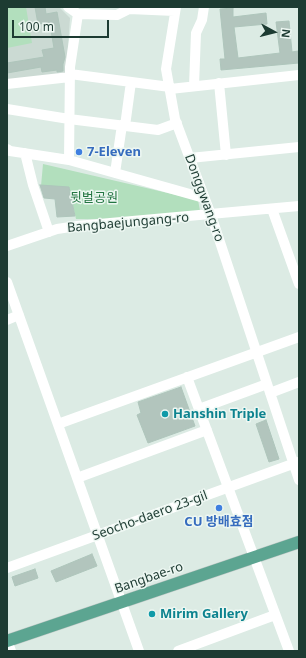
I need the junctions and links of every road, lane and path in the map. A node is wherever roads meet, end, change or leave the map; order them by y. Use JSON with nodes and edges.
{"nodes":[{"id":1,"x":68,"y":7,"type":"edge"},
{"id":2,"x":204,"y":7,"type":"edge"},
{"id":3,"x":175,"y":9,"type":"edge"},
{"id":4,"x":78,"y":14,"type":"junction"},
{"id":5,"x":299,"y":75,"type":"edge"},
{"id":6,"x":70,"y":76,"type":"junction"},
{"id":7,"x":131,"y":82,"type":"junction"},
{"id":8,"x":219,"y":83,"type":"junction"},
{"id":9,"x":7,"y":84,"type":"edge"},
{"id":10,"x":194,"y":86,"type":"junction"},
{"id":11,"x":170,"y":88,"type":"junction"},
{"id":12,"x":7,"y":109,"type":"edge"},
{"id":13,"x":69,"y":119,"type":"junction"},
{"id":14,"x":177,"y":123,"type":"junction"},
{"id":15,"x":123,"y":126,"type":"junction"},
{"id":16,"x":299,"y":147,"type":"edge"},
{"id":17,"x":7,"y":149,"type":"edge"},
{"id":18,"x":25,"y":153,"type":"junction"},
{"id":19,"x":226,"y":155,"type":"junction"},
{"id":20,"x":190,"y":158,"type":"junction"},
{"id":21,"x":69,"y":160,"type":"junction"},
{"id":22,"x":115,"y":173,"type":"junction"},
{"id":23,"x":204,"y":198,"type":"junction"},
{"id":24,"x":299,"y":206,"type":"edge"},
{"id":25,"x":272,"y":209,"type":"junction"},
{"id":26,"x":211,"y":215,"type":"junction"},
{"id":27,"x":49,"y":232,"type":"junction"},
{"id":28,"x":7,"y":246,"type":"edge"},
{"id":29,"x":7,"y":282,"type":"edge"},
{"id":30,"x":299,"y":284,"type":"edge"},
{"id":31,"x":19,"y":315,"type":"junction"},
{"id":32,"x":7,"y":320,"type":"edge"},
{"id":33,"x":299,"y":337,"type":"edge"},
{"id":34,"x":256,"y":353,"type":"junction"},
{"id":35,"x":187,"y":377,"type":"junction"},
{"id":36,"x":299,"y":382,"type":"edge"},
{"id":37,"x":268,"y":389,"type":"junction"},
{"id":38,"x":199,"y":409,"type":"junction"},
{"id":39,"x":58,"y":424,"type":"junction"},
{"id":40,"x":207,"y":430,"type":"junction"},
{"id":41,"x":296,"y":462,"type":"edge"},
{"id":42,"x":77,"y":478,"type":"junction"},
{"id":43,"x":299,"y":480,"type":"edge"},
{"id":44,"x":228,"y":488,"type":"junction"},
{"id":45,"x":97,"y":535,"type":"junction"},
{"id":46,"x":299,"y":542,"type":"edge"},
{"id":47,"x":254,"y":557,"type":"junction"},
{"id":48,"x":7,"y":568,"type":"edge"},
{"id":49,"x":121,"y":602,"type":"junction"},
{"id":50,"x":275,"y":615,"type":"junction"},
{"id":51,"x":7,"y":641,"type":"edge"},
{"id":52,"x":11,"y":651,"type":"edge"},
{"id":53,"x":139,"y":651,"type":"edge"},
{"id":54,"x":178,"y":651,"type":"edge"},
{"id":55,"x":289,"y":651,"type":"edge"}],
"edges":[{"from":1,"to":4,"type":"street"},
{"from":2,"to":10,"type":"street"},
{"from":3,"to":4,"type":"street"},
{"from":3,"to":11,"type":"street","name":"Donggwang-ro"},
{"from":4,"to":6,"type":"street"},
{"from":5,"to":8,"type":"street"},
{"from":6,"to":7,"type":"street"},
{"from":6,"to":9,"type":"street"},
{"from":6,"to":13,"type":"street"},
{"from":7,"to":11,"type":"street"},
{"from":7,"to":15,"type":"street"},
{"from":8,"to":10,"type":"street"},
{"from":8,"to":19,"type":"street"},
{"from":10,"to":11,"type":"street"},
{"from":11,"to":14,"type":"street","name":"Donggwang-ro"},
{"from":12,"to":13,"type":"street"},
{"from":13,"to":15,"type":"street"},
{"from":13,"to":21,"type":"street"},
{"from":14,"to":15,"type":"street"},
{"from":14,"to":20,"type":"street","name":"Donggwang-ro"},
{"from":15,"to":22,"type":"street"},
{"from":16,"to":19,"type":"street"},
{"from":17,"to":18,"type":"street"},
{"from":18,"to":21,"type":"street"},
{"from":18,"to":27,"type":"street"},
{"from":19,"to":20,"type":"street"},
{"from":20,"to":23,"type":"street","name":"Donggwang-ro"},
{"from":21,"to":22,"type":"street"},
{"from":22,"to":23,"type":"street"},
{"from":23,"to":26,"type":"street","name":"Donggwang-ro"},
{"from":24,"to":25,"type":"street","name":"Bangbaejungang-ro"},
{"from":25,"to":26,"type":"street","name":"Bangbaejungang-ro"},
{"from":25,"to":30,"type":"street"},
{"from":26,"to":27,"type":"street","name":"Bangbaejungang-ro"},
{"from":26,"to":34,"type":"street","name":"Donggwang-ro"},
{"from":27,"to":28,"type":"street","name":"Bangbaejungang-ro"},
{"from":29,"to":31,"type":"street"},
{"from":31,"to":32,"type":"street"},
{"from":31,"to":39,"type":"street"},
{"from":33,"to":34,"type":"street"},
{"from":34,"to":35,"type":"street"},
{"from":34,"to":37,"type":"street","name":"Donggwang-ro"},
{"from":35,"to":38,"type":"street"},
{"from":35,"to":39,"type":"street"},
{"from":36,"to":37,"type":"street"},
{"from":37,"to":38,"type":"street"},
{"from":37,"to":41,"type":"street","name":"Donggwang-ro"},
{"from":38,"to":40,"type":"street"},
{"from":39,"to":42,"type":"street"},
{"from":40,"to":42,"type":"street"},
{"from":40,"to":44,"type":"street"},
{"from":41,"to":43,"type":"street","name":"Donggwang-ro"},
{"from":41,"to":44,"type":"street","name":"Seocho-daero 23-gil"},
{"from":42,"to":45,"type":"street"},
{"from":44,"to":45,"type":"street","name":"Seocho-daero 23-gil"},
{"from":44,"to":47,"type":"street"},
{"from":45,"to":48,"type":"street","name":"Seocho-daero 23-gil"},
{"from":45,"to":49,"type":"street"},
{"from":46,"to":47,"type":"main road","name":"Bangbae-ro"},
{"from":47,"to":49,"type":"main road","name":"Bangbae-ro"},
{"from":47,"to":50,"type":"street"},
{"from":49,"to":51,"type":"main road","name":"Bangbae-ro"},
{"from":49,"to":53,"type":"street"},
{"from":50,"to":54,"type":"street"},
{"from":50,"to":55,"type":"street"},
{"from":51,"to":52,"type":"street"}]}
